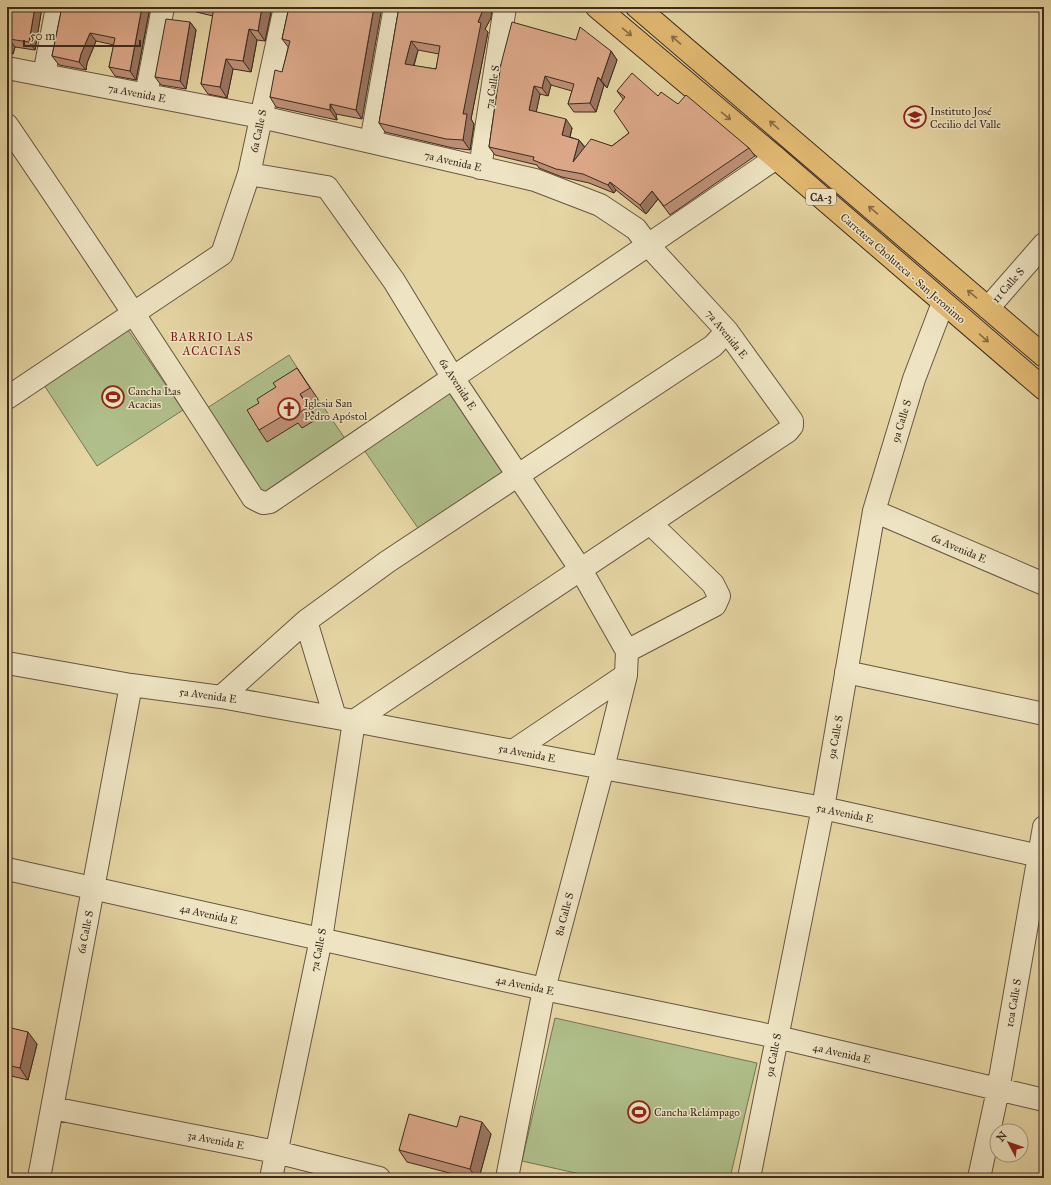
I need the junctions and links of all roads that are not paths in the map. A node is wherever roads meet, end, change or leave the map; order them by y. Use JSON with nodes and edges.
{"nodes":[{"id":1,"x":57,"y":7,"type":"edge"},
{"id":2,"x":162,"y":7,"type":"edge"},
{"id":3,"x":285,"y":7,"type":"edge"},
{"id":4,"x":395,"y":7,"type":"edge"},
{"id":5,"x":505,"y":7,"type":"edge"},
{"id":6,"x":597,"y":7,"type":"edge"},
{"id":7,"x":637,"y":7,"type":"edge"},
{"id":8,"x":7,"y":68,"type":"edge"},
{"id":9,"x":44,"y":75,"type":"junction"},
{"id":10,"x":146,"y":95,"type":"junction"},
{"id":11,"x":261,"y":117,"type":"junction"},
{"id":12,"x":7,"y":125,"type":"edge"},
{"id":13,"x":371,"y":142,"type":"junction"},
{"id":14,"x":776,"y":158,"type":"junction"},
{"id":15,"x":480,"y":168,"type":"junction"},
{"id":16,"x":249,"y":174,"type":"junction"},
{"id":17,"x":1044,"y":244,"type":"edge"},
{"id":18,"x":648,"y":245,"type":"junction"},
{"id":19,"x":942,"y":303,"type":"junction"},
{"id":20,"x":988,"y":308,"type":"junction"},
{"id":21,"x":134,"y":314,"type":"junction"},
{"id":22,"x":728,"y":332,"type":"junction"},
{"id":23,"x":1044,"y":356,"type":"edge"},
{"id":24,"x":453,"y":378,"type":"junction"},
{"id":25,"x":1044,"y":390,"type":"edge"},
{"id":26,"x":7,"y":398,"type":"edge"},
{"id":27,"x":518,"y":474,"type":"junction"},
{"id":28,"x":874,"y":511,"type":"junction"},
{"id":29,"x":650,"y":523,"type":"junction"},
{"id":30,"x":581,"y":570,"type":"junction"},
{"id":31,"x":1044,"y":584,"type":"edge"},
{"id":32,"x":306,"y":621,"type":"junction"},
{"id":33,"x":627,"y":651,"type":"junction"},
{"id":34,"x":7,"y":663,"type":"edge"},
{"id":35,"x":846,"y":672,"type":"junction"},
{"id":36,"x":626,"y":675,"type":"junction"},
{"id":37,"x":131,"y":685,"type":"junction"},
{"id":38,"x":222,"y":697,"type":"junction"},
{"id":39,"x":1044,"y":714,"type":"edge"},
{"id":40,"x":344,"y":719,"type":"junction"},
{"id":41,"x":513,"y":751,"type":"junction"},
{"id":42,"x":603,"y":768,"type":"junction"},
{"id":43,"x":823,"y":808,"type":"junction"},
{"id":44,"x":1044,"y":827,"type":"edge"},
{"id":45,"x":1042,"y":856,"type":"edge"},
{"id":46,"x":7,"y":868,"type":"edge"},
{"id":47,"x":93,"y":888,"type":"junction"},
{"id":48,"x":321,"y":939,"type":"junction"},
{"id":49,"x":544,"y":989,"type":"junction"},
{"id":50,"x":777,"y":1037,"type":"junction"},
{"id":51,"x":998,"y":1090,"type":"junction"},
{"id":52,"x":1044,"y":1100,"type":"edge"},
{"id":53,"x":52,"y":1108,"type":"junction"},
{"id":54,"x":276,"y":1152,"type":"junction"},
{"id":55,"x":39,"y":1178,"type":"edge"},
{"id":56,"x":271,"y":1178,"type":"edge"},
{"id":57,"x":378,"y":1178,"type":"edge"},
{"id":58,"x":507,"y":1178,"type":"edge"},
{"id":59,"x":749,"y":1178,"type":"edge"},
{"id":60,"x":980,"y":1178,"type":"edge"}],
"edges":[{"from":1,"to":9,"type":"street"},
{"from":2,"to":10,"type":"street"},
{"from":3,"to":11,"type":"street","name":"6a Calle S"},
{"from":4,"to":13,"type":"street"},
{"from":5,"to":15,"type":"street","name":"7a Calle S"},
{"from":6,"to":14,"type":"highway","name":"Carretera Choluteca - San Jeronimo","number":"CA-3","one_way":true},
{"from":20,"to":7,"type":"highway","number":"CA-3","one_way":true},
{"from":8,"to":9,"type":"street","name":"7a Avenida E"},
{"from":9,"to":10,"type":"street","name":"7a Avenida E"},
{"from":10,"to":11,"type":"street","name":"7a Avenida E"},
{"from":11,"to":13,"type":"street","name":"7a Avenida E"},
{"from":11,"to":16,"type":"street","name":"6a Calle S"},
{"from":12,"to":21,"type":"street"},
{"from":13,"to":15,"type":"street","name":"7a Avenida E"},
{"from":14,"to":18,"type":"street"},
{"from":14,"to":19,"type":"highway","name":"Carretera Choluteca - San Jeronimo","number":"CA-3"},
{"from":15,"to":18,"type":"street","name":"7a Avenida E"},
{"from":16,"to":21,"type":"street","name":"6a Calle S"},
{"from":16,"to":24,"type":"street","name":"6a Avenida E"},
{"from":17,"to":20,"type":"street","name":"11 Calle S"},
{"from":18,"to":22,"type":"street","name":"7a Avenida E"},
{"from":18,"to":24,"type":"street"},
{"from":19,"to":25,"type":"highway","name":"Carretera Choluteca - San Jeronimo","number":"CA-3","one_way":true},
{"from":19,"to":28,"type":"street","name":"9a Calle S"},
{"from":20,"to":23,"type":"highway","number":"CA-3"},
{"from":21,"to":24,"type":"street"},
{"from":21,"to":26,"type":"street"},
{"from":22,"to":27,"type":"street"},
{"from":22,"to":29,"type":"street","name":"7a Avenida E"},
{"from":24,"to":27,"type":"street","name":"6a Avenida E"},
{"from":27,"to":30,"type":"street","name":"6a Avenida E"},
{"from":27,"to":32,"type":"street"},
{"from":28,"to":31,"type":"street","name":"6a Avenida E"},
{"from":28,"to":35,"type":"street","name":"9a Calle S"},
{"from":29,"to":30,"type":"street"},
{"from":29,"to":33,"type":"street"},
{"from":30,"to":33,"type":"street","name":"6a Avenida E"},
{"from":30,"to":40,"type":"street"},
{"from":32,"to":38,"type":"street"},
{"from":32,"to":40,"type":"street"},
{"from":33,"to":36,"type":"street","name":"8a Calle S"},
{"from":34,"to":37,"type":"street","name":"5a Avenida E"},
{"from":35,"to":39,"type":"street"},
{"from":35,"to":43,"type":"street","name":"9a Calle S"},
{"from":36,"to":41,"type":"street"},
{"from":36,"to":42,"type":"street","name":"8a Calle S"},
{"from":37,"to":38,"type":"street","name":"5a Avenida E"},
{"from":37,"to":47,"type":"street","name":"6a Calle S"},
{"from":38,"to":40,"type":"street","name":"5a Avenida E"},
{"from":40,"to":41,"type":"street","name":"5a Avenida E"},
{"from":40,"to":48,"type":"street","name":"7a Calle S"},
{"from":41,"to":42,"type":"street","name":"5a Avenida E"},
{"from":42,"to":43,"type":"street","name":"5a Avenida E"},
{"from":42,"to":49,"type":"street","name":"8a Calle S"},
{"from":43,"to":45,"type":"street","name":"5a Avenida E"},
{"from":43,"to":50,"type":"street","name":"9a Calle S"},
{"from":44,"to":45,"type":"street","name":"10a Calle S"},
{"from":45,"to":51,"type":"street","name":"10a Calle S"},
{"from":46,"to":47,"type":"street","name":"4a Avenida E"},
{"from":47,"to":48,"type":"street","name":"4a Avenida E"},
{"from":47,"to":53,"type":"street","name":"6a Calle S"},
{"from":48,"to":49,"type":"street","name":"4a Avenida E"},
{"from":48,"to":54,"type":"street","name":"7a Calle S"},
{"from":49,"to":50,"type":"street","name":"4a Avenida E"},
{"from":49,"to":58,"type":"street","name":"8a Calle S"},
{"from":50,"to":51,"type":"street","name":"4a Avenida E"},
{"from":50,"to":59,"type":"street","name":"9a Calle S"},
{"from":51,"to":52,"type":"street","name":"4a Avenida E"},
{"from":51,"to":60,"type":"street","name":"10a Calle S"},
{"from":53,"to":54,"type":"street","name":"3a Avenida E"},
{"from":53,"to":55,"type":"street","name":"6a Calle S"},
{"from":54,"to":56,"type":"street","name":"7a Calle S"},
{"from":54,"to":57,"type":"street","name":"3a Avenida E"}]}
